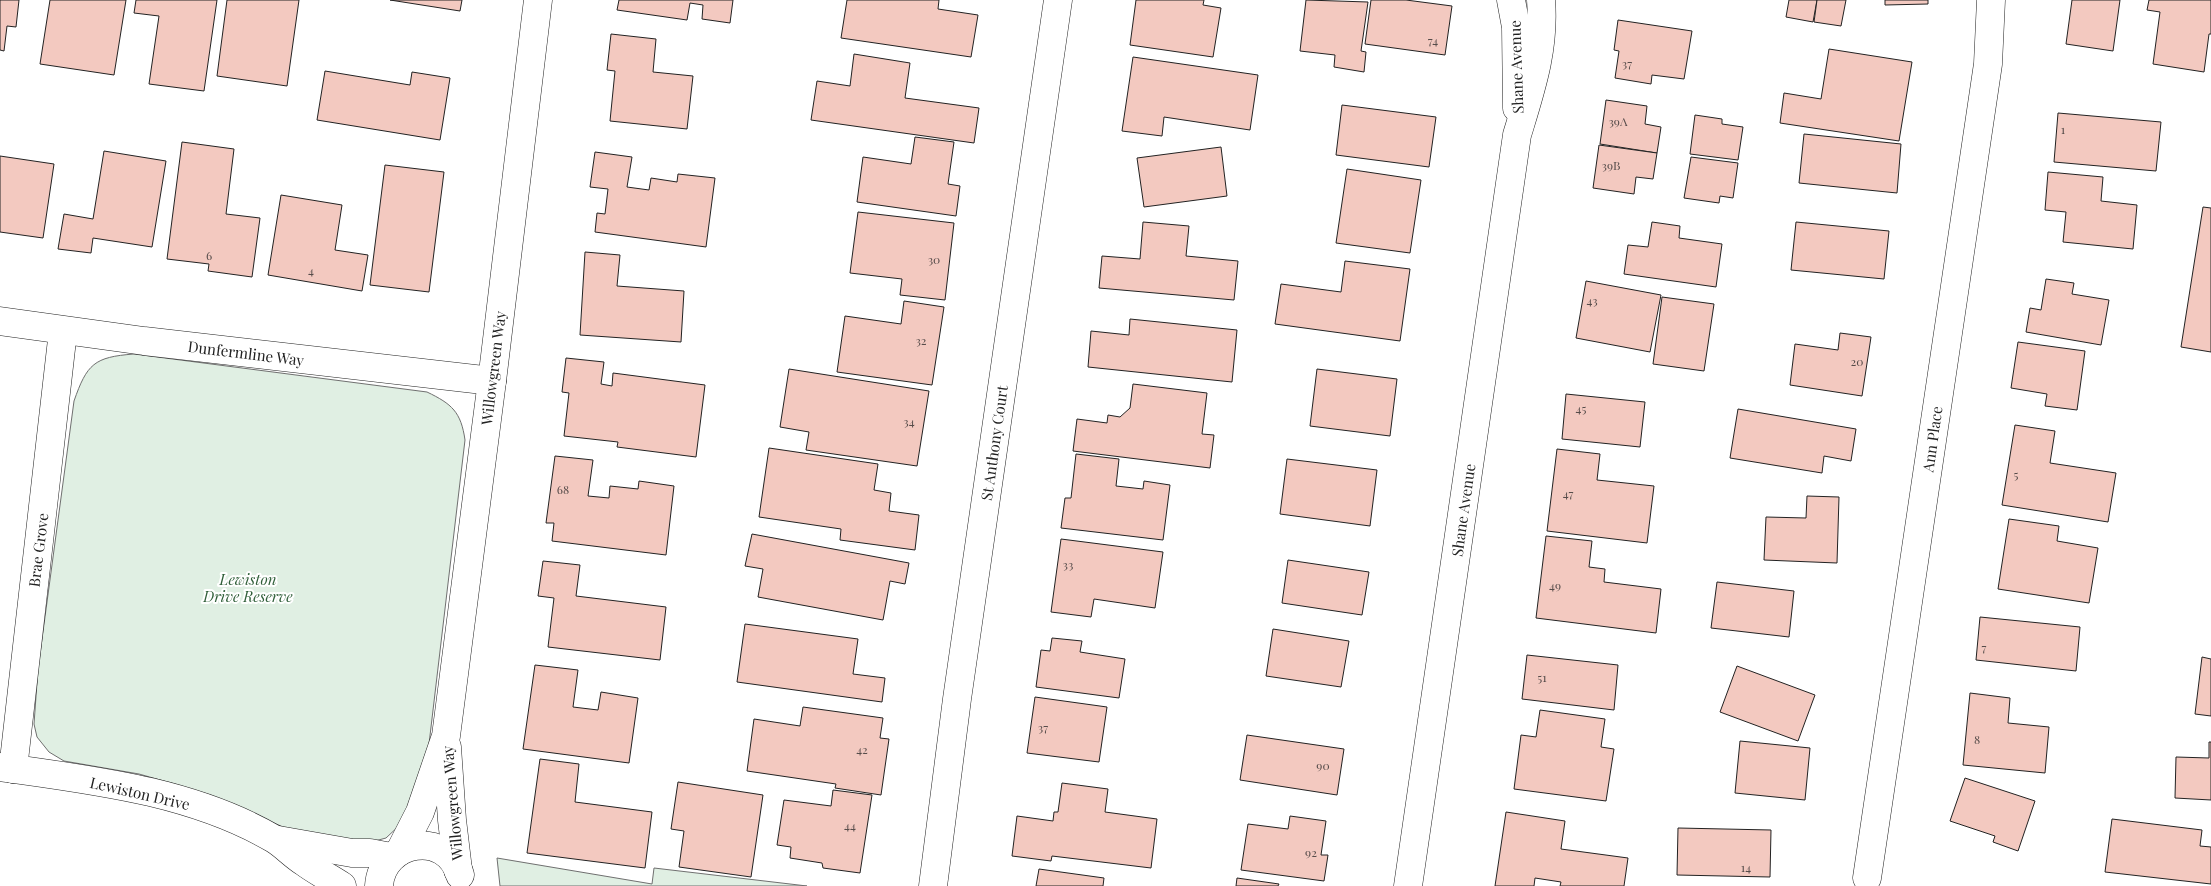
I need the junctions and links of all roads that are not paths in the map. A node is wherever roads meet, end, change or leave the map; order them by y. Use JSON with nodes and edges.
{"nodes":[{"id":1,"x":538,"y":0,"type":"edge"},
{"id":2,"x":1058,"y":0,"type":"edge"},
{"id":3,"x":1511,"y":0,"type":"edge"},
{"id":4,"x":1542,"y":0,"type":"edge"},
{"id":5,"x":1991,"y":0,"type":"edge"},
{"id":6,"x":1518,"y":134,"type":"junction"},
{"id":7,"x":0,"y":320,"type":"edge"},
{"id":8,"x":63,"y":331,"type":"junction"},
{"id":9,"x":492,"y":381,"type":"junction"},
{"id":10,"x":446,"y":736,"type":"junction"},
{"id":11,"x":7,"y":768,"type":"edge"},
{"id":12,"x":274,"y":839,"type":"junction"},
{"id":13,"x":396,"y":854,"type":"junction"},
{"id":14,"x":460,"y":878,"type":"edge"},
{"id":15,"x":1867,"y":878,"type":"dead end"},
{"id":16,"x":342,"y":886,"type":"edge"},
{"id":17,"x":379,"y":886,"type":"edge"},
{"id":18,"x":933,"y":886,"type":"edge"},
{"id":19,"x":1408,"y":886,"type":"edge"}],
"edges":[{"from":1,"to":9,"type":"street","name":"Willowgreen Way"},
{"from":2,"to":18,"type":"street","name":"St Anthony Court"},
{"from":3,"to":6,"type":"street","name":"Shane Avenue"},
{"from":4,"to":6,"type":"street","name":"Shane Avenue"},
{"from":5,"to":15,"type":"street","name":"Ann Place"},
{"from":6,"to":19,"type":"street","name":"Shane Avenue"},
{"from":7,"to":8,"type":"street","name":"Dunfermline Way"},
{"from":8,"to":9,"type":"street","name":"Dunfermline Way"},
{"from":8,"to":11,"type":"street","name":"Brae Grove"},
{"from":9,"to":10,"type":"street","name":"Willowgreen Way"},
{"from":10,"to":13,"type":"street","name":"Willowgreen Way"},
{"from":10,"to":14,"type":"street","name":"Willowgreen Way"},
{"from":11,"to":12,"type":"street","name":"Lewiston Drive"},
{"from":12,"to":13,"type":"street","name":"Lewiston Drive"},
{"from":12,"to":16,"type":"street","name":"Lewiston Drive"},
{"from":13,"to":14,"type":"street"},
{"from":13,"to":17,"type":"street","name":"Willowgreen Way"}]}
